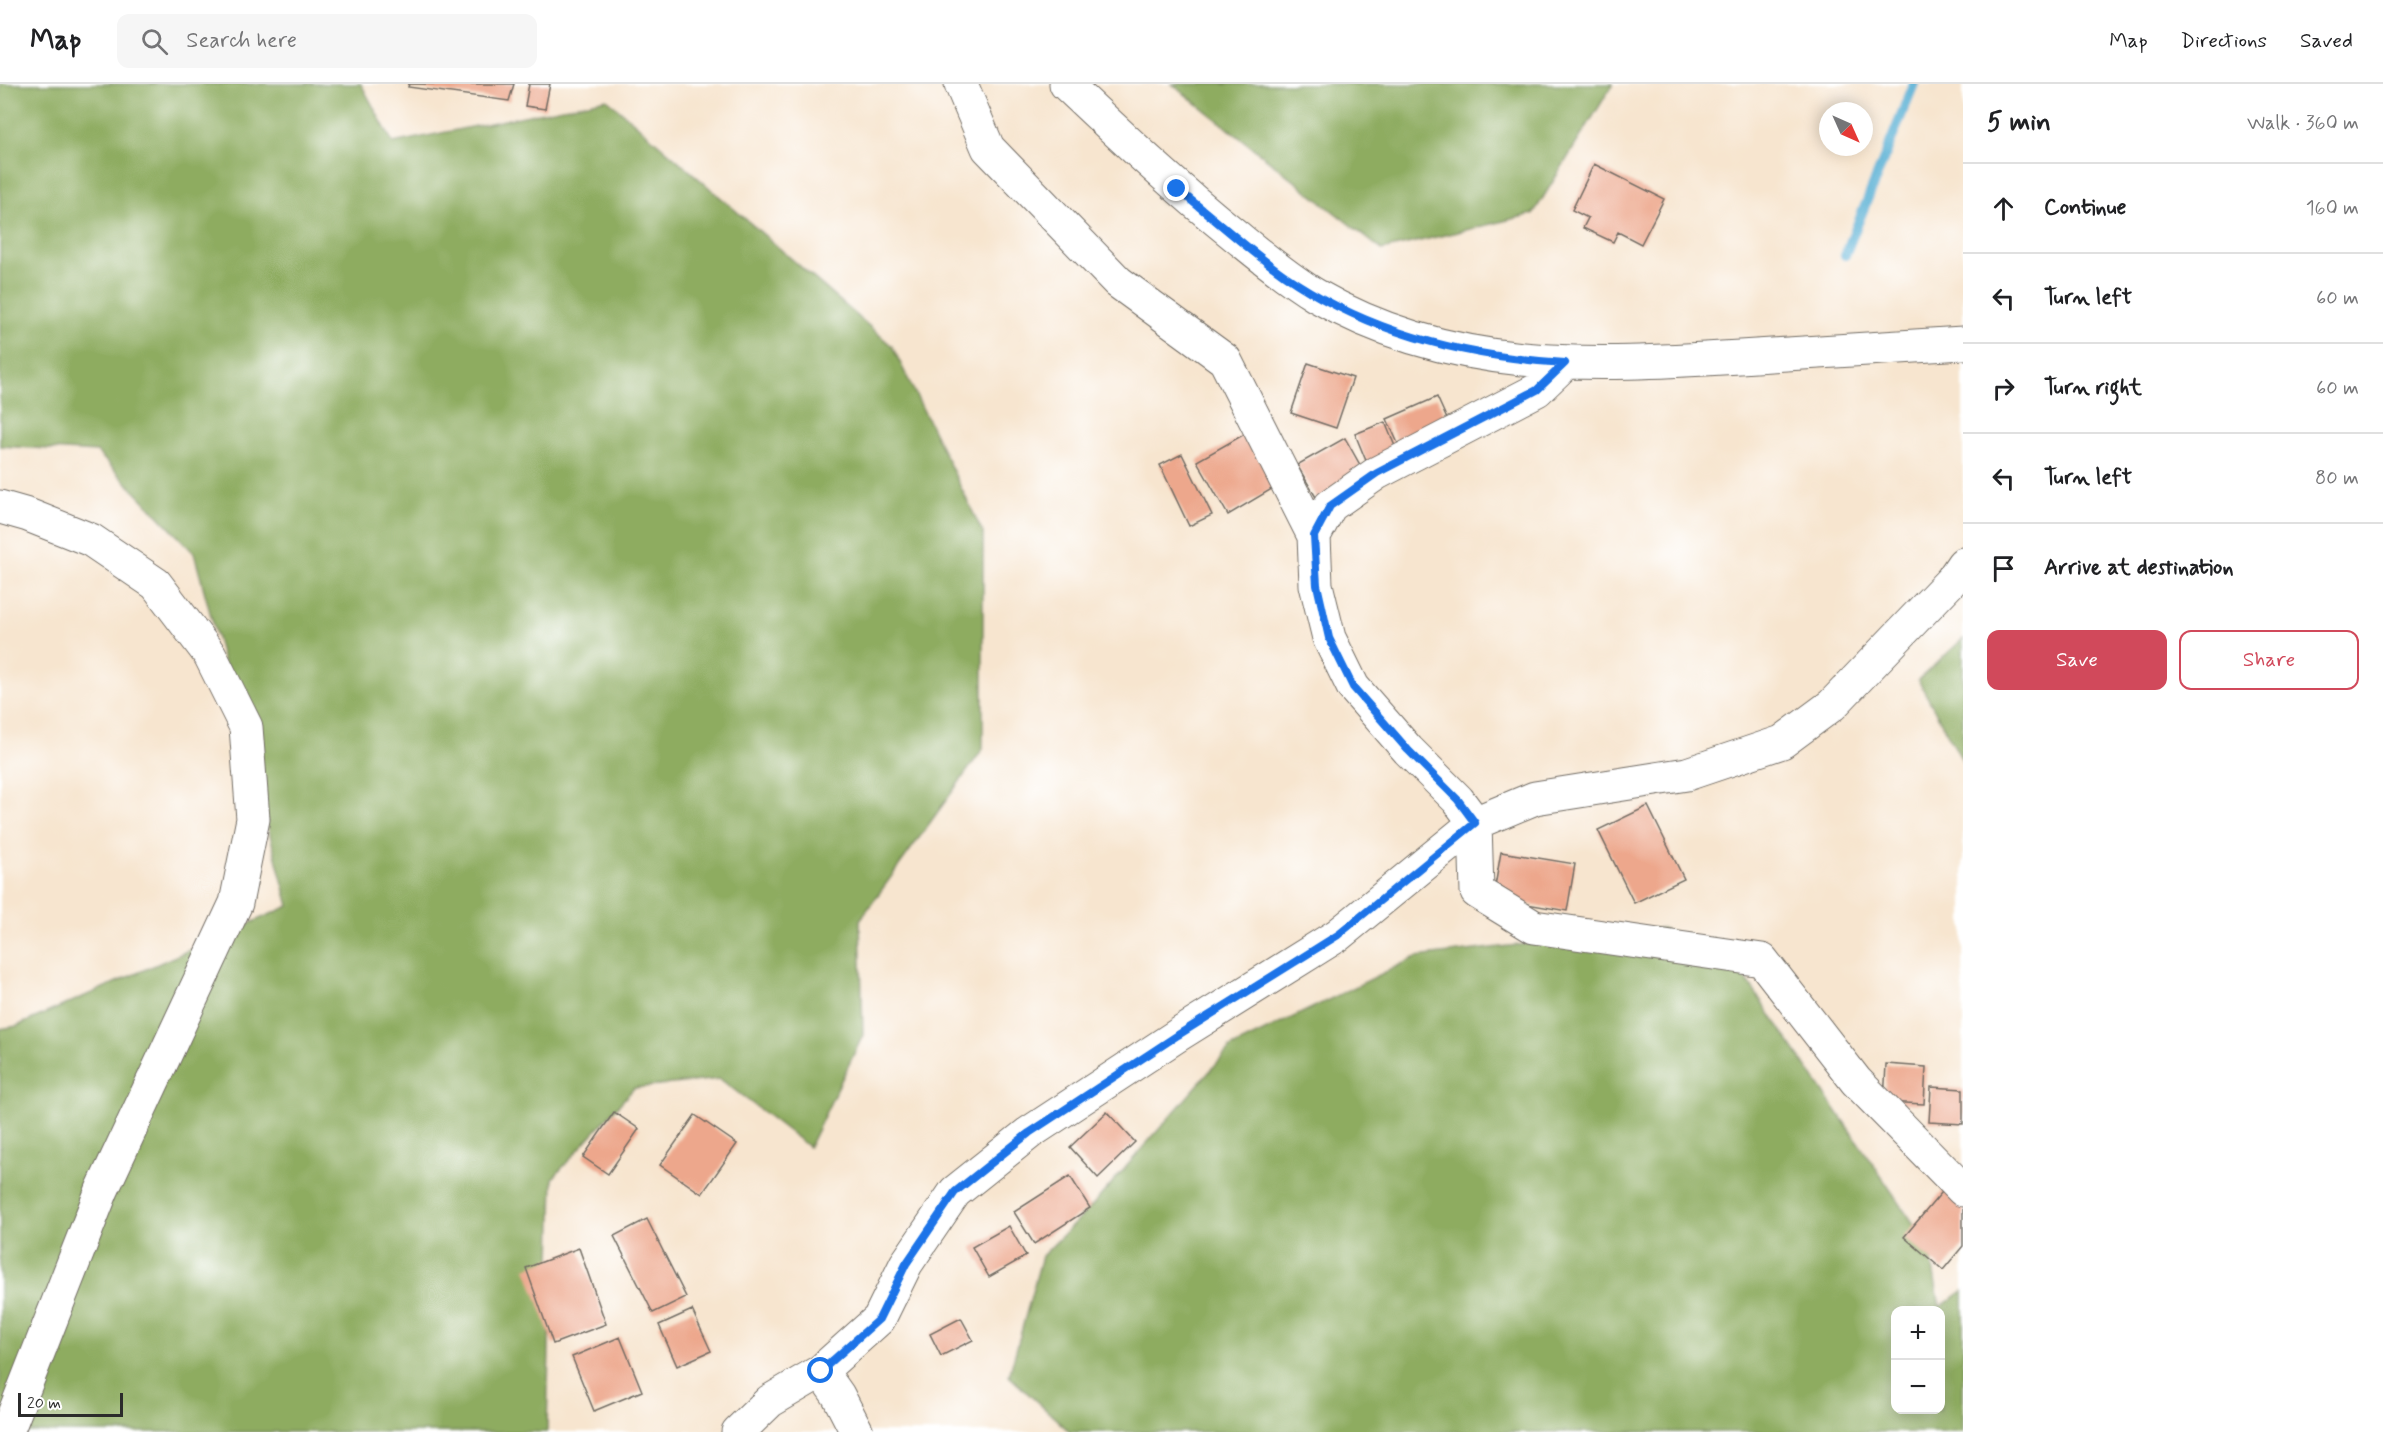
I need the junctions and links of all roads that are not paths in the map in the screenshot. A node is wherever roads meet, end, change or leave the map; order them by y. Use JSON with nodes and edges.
{"nodes":[{"id":1,"x":961,"y":84,"type":"edge"},
{"id":2,"x":1066,"y":84,"type":"edge"},
{"id":3,"x":1963,"y":343,"type":"edge"},
{"id":4,"x":1565,"y":363,"type":"junction"},
{"id":5,"x":0,"y":507,"type":"edge"},
{"id":6,"x":1314,"y":536,"type":"junction"},
{"id":7,"x":1963,"y":564,"type":"edge"},
{"id":8,"x":1475,"y":823,"type":"junction"},
{"id":9,"x":1963,"y":1190,"type":"edge"},
{"id":10,"x":821,"y":1371,"type":"junction"},
{"id":11,"x":7,"y":1432,"type":"edge"},
{"id":12,"x":738,"y":1432,"type":"edge"},
{"id":13,"x":857,"y":1432,"type":"edge"}],
"edges":[{"from":1,"to":6,"type":"street"},
{"from":2,"to":4,"type":"street"},
{"from":3,"to":4,"type":"street"},
{"from":4,"to":6,"type":"street"},
{"from":5,"to":11,"type":"street"},
{"from":6,"to":8,"type":"street"},
{"from":7,"to":8,"type":"street"},
{"from":8,"to":9,"type":"street"},
{"from":8,"to":10,"type":"street"},
{"from":10,"to":12,"type":"street"},
{"from":10,"to":13,"type":"street"}]}
